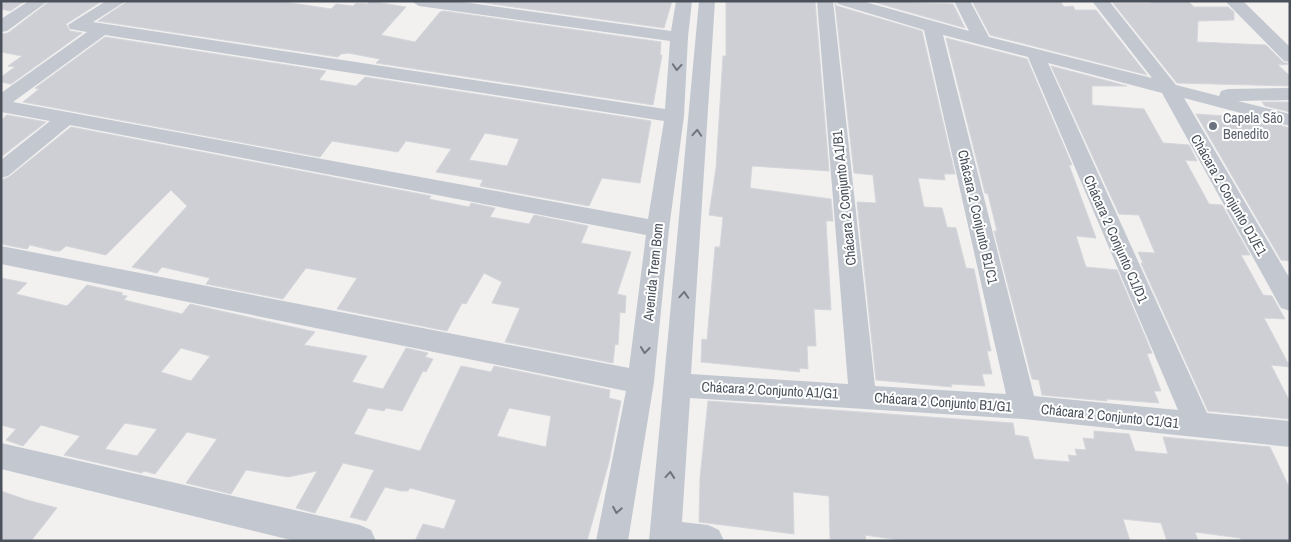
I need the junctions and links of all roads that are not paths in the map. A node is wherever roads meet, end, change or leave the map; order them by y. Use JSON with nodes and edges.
{"nodes":[{"id":1,"x":40,"y":1,"type":"edge"},
{"id":2,"x":118,"y":1,"type":"edge"},
{"id":3,"x":419,"y":1,"type":"edge"},
{"id":4,"x":684,"y":1,"type":"edge"},
{"id":5,"x":707,"y":1,"type":"edge"},
{"id":6,"x":825,"y":1,"type":"edge"},
{"id":7,"x":844,"y":1,"type":"edge"},
{"id":8,"x":962,"y":1,"type":"edge"},
{"id":9,"x":1100,"y":1,"type":"edge"},
{"id":10,"x":1233,"y":1,"type":"edge"},
{"id":11,"x":1,"y":27,"type":"edge"},
{"id":12,"x":932,"y":27,"type":"junction"},
{"id":13,"x":102,"y":29,"type":"junction"},
{"id":14,"x":679,"y":37,"type":"junction"},
{"id":15,"x":982,"y":39,"type":"junction"},
{"id":16,"x":1035,"y":53,"type":"junction"},
{"id":17,"x":1290,"y":57,"type":"edge"},
{"id":18,"x":1169,"y":88,"type":"junction"},
{"id":19,"x":1290,"y":94,"type":"edge"},
{"id":20,"x":1216,"y":100,"type":"junction"},
{"id":21,"x":1,"y":104,"type":"edge"},
{"id":22,"x":674,"y":116,"type":"junction"},
{"id":23,"x":67,"y":118,"type":"junction"},
{"id":24,"x":1290,"y":120,"type":"edge"},
{"id":25,"x":1,"y":171,"type":"edge"},
{"id":26,"x":658,"y":229,"type":"junction"},
{"id":27,"x":1,"y":254,"type":"edge"},
{"id":28,"x":1290,"y":301,"type":"edge"},
{"id":29,"x":641,"y":382,"type":"junction"},
{"id":30,"x":677,"y":385,"type":"junction"},
{"id":31,"x":863,"y":396,"type":"junction"},
{"id":32,"x":1023,"y":408,"type":"junction"},
{"id":33,"x":1198,"y":425,"type":"junction"},
{"id":34,"x":1290,"y":434,"type":"edge"},
{"id":35,"x":1,"y":456,"type":"edge"},
{"id":36,"x":665,"y":538,"type":"edge"},
{"id":37,"x":360,"y":541,"type":"edge"},
{"id":38,"x":612,"y":541,"type":"edge"},
{"id":39,"x":708,"y":541,"type":"edge"}],
"edges":[{"from":1,"to":11,"type":"street"},
{"from":2,"to":13,"type":"street"},
{"from":3,"to":14,"type":"street"},
{"from":4,"to":14,"type":"street","name":"Avenida Trem Bom"},
{"from":30,"to":5,"type":"street","one_way":true},
{"from":6,"to":31,"type":"street","name":"Chácara 2 Conjunto A1/B1"},
{"from":7,"to":12,"type":"street"},
{"from":8,"to":15,"type":"street"},
{"from":9,"to":18,"type":"street","name":"Chácara 2 Conjunto D1/E1"},
{"from":10,"to":17,"type":"street"},
{"from":12,"to":15,"type":"street"},
{"from":12,"to":32,"type":"street","name":"Chácara 2 Conjunto B1/C1"},
{"from":13,"to":21,"type":"street"},
{"from":13,"to":22,"type":"street"},
{"from":14,"to":22,"type":"street","name":"Avenida Trem Bom","one_way":true},
{"from":15,"to":16,"type":"street"},
{"from":16,"to":18,"type":"street"},
{"from":16,"to":33,"type":"street","name":"Chácara 2 Conjunto C1/D1"},
{"from":18,"to":20,"type":"street"},
{"from":18,"to":28,"type":"street","name":"Chácara 2 Conjunto D1/E1"},
{"from":19,"to":20,"type":"street"},
{"from":20,"to":24,"type":"street"},
{"from":21,"to":23,"type":"street"},
{"from":22,"to":26,"type":"street","name":"Avenida Trem Bom"},
{"from":23,"to":25,"type":"street"},
{"from":23,"to":26,"type":"street"},
{"from":26,"to":29,"type":"street","name":"Avenida Trem Bom","one_way":true},
{"from":27,"to":29,"type":"street"},
{"from":29,"to":38,"type":"street","name":"Avenida Trem Bom","one_way":true},
{"from":30,"to":31,"type":"street","name":"Chácara 2 Conjunto A1/G1"},
{"from":36,"to":30,"type":"street","one_way":true},
{"from":31,"to":32,"type":"street","name":"Chácara 2 Conjunto B1/G1"},
{"from":32,"to":33,"type":"street","name":"Chácara 2 Conjunto C1/G1"},
{"from":33,"to":34,"type":"street","name":"Chácara 2 Conjunto C1/G1"},
{"from":35,"to":37,"type":"street"},
{"from":36,"to":39,"type":"street"}]}
